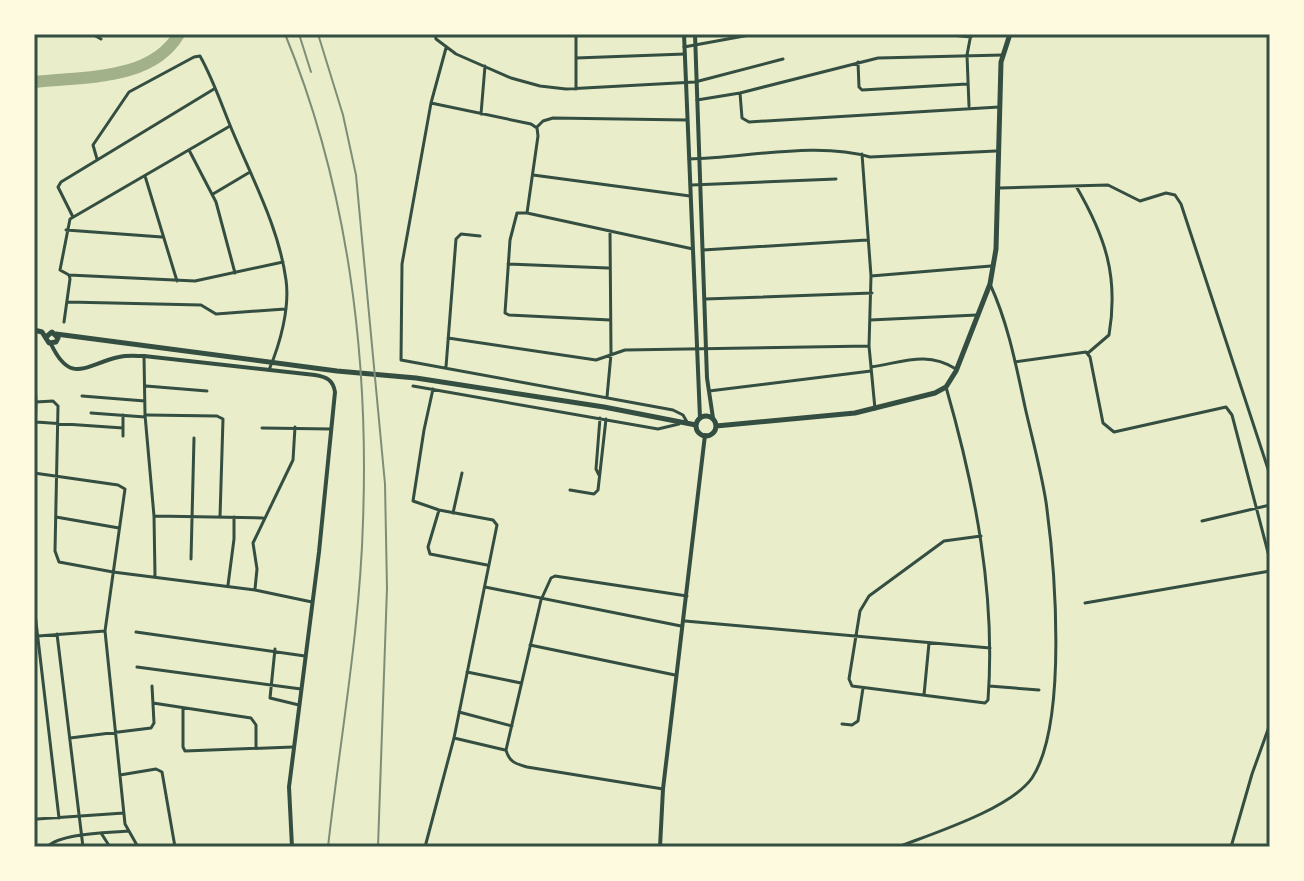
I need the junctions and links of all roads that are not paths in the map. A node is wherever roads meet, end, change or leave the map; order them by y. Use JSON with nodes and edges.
{"nodes":[{"id":1,"x":92,"y":34,"type":"edge"},
{"id":2,"x":435,"y":34,"type":"edge"},
{"id":3,"x":576,"y":34,"type":"edge"},
{"id":4,"x":684,"y":34,"type":"edge"},
{"id":5,"x":695,"y":34,"type":"edge"},
{"id":6,"x":755,"y":34,"type":"edge"},
{"id":7,"x":941,"y":34,"type":"edge"},
{"id":8,"x":1010,"y":34,"type":"edge"},
{"id":9,"x":971,"y":36,"type":"edge"},
{"id":10,"x":101,"y":39,"type":"dead end"},
{"id":11,"x":684,"y":47,"type":"junction"},
{"id":12,"x":695,"y":47,"type":"junction"},
{"id":13,"x":446,"y":48,"type":"junction"},
{"id":14,"x":685,"y":54,"type":"junction"},
{"id":15,"x":967,"y":55,"type":"junction"},
{"id":16,"x":1003,"y":55,"type":"junction"},
{"id":17,"x":576,"y":58,"type":"junction"},
{"id":18,"x":783,"y":59,"type":"dead end"},
{"id":19,"x":858,"y":62,"type":"junction"},
{"id":20,"x":485,"y":66,"type":"junction"},
{"id":21,"x":695,"y":82,"type":"junction"},
{"id":22,"x":686,"y":83,"type":"junction"},
{"id":23,"x":967,"y":84,"type":"junction"},
{"id":24,"x":214,"y":89,"type":"junction"},
{"id":25,"x":576,"y":89,"type":"junction"},
{"id":26,"x":740,"y":93,"type":"junction"},
{"id":27,"x":697,"y":100,"type":"junction"},
{"id":28,"x":431,"y":103,"type":"junction"},
{"id":29,"x":1000,"y":107,"type":"junction"},
{"id":30,"x":969,"y":108,"type":"junction"},
{"id":31,"x":481,"y":114,"type":"junction"},
{"id":32,"x":687,"y":120,"type":"junction"},
{"id":33,"x":230,"y":126,"type":"junction"},
{"id":34,"x":537,"y":128,"type":"junction"},
{"id":35,"x":189,"y":150,"type":"junction"},
{"id":36,"x":1000,"y":151,"type":"junction"},
{"id":37,"x":862,"y":154,"type":"junction"},
{"id":38,"x":97,"y":159,"type":"junction"},
{"id":39,"x":688,"y":159,"type":"junction"},
{"id":40,"x":701,"y":159,"type":"junction"},
{"id":41,"x":250,"y":172,"type":"junction"},
{"id":42,"x":533,"y":175,"type":"junction"},
{"id":43,"x":145,"y":176,"type":"junction"},
{"id":44,"x":836,"y":179,"type":"dead end"},
{"id":45,"x":690,"y":185,"type":"junction"},
{"id":46,"x":701,"y":185,"type":"junction"},
{"id":47,"x":1076,"y":186,"type":"junction"},
{"id":48,"x":999,"y":188,"type":"junction"},
{"id":49,"x":213,"y":194,"type":"junction"},
{"id":50,"x":690,"y":196,"type":"junction"},
{"id":51,"x":527,"y":213,"type":"junction"},
{"id":52,"x":73,"y":217,"type":"junction"},
{"id":53,"x":66,"y":230,"type":"junction"},
{"id":54,"x":610,"y":231,"type":"junction"},
{"id":55,"x":480,"y":236,"type":"dead end"},
{"id":56,"x":164,"y":238,"type":"junction"},
{"id":57,"x":867,"y":240,"type":"junction"},
{"id":58,"x":693,"y":249,"type":"junction"},
{"id":59,"x":703,"y":250,"type":"junction"},
{"id":60,"x":283,"y":262,"type":"junction"},
{"id":61,"x":508,"y":264,"type":"junction"},
{"id":62,"x":994,"y":266,"type":"junction"},
{"id":63,"x":609,"y":268,"type":"junction"},
{"id":64,"x":235,"y":273,"type":"junction"},
{"id":65,"x":69,"y":275,"type":"junction"},
{"id":66,"x":871,"y":276,"type":"junction"},
{"id":67,"x":177,"y":281,"type":"junction"},
{"id":68,"x":990,"y":284,"type":"junction"},
{"id":69,"x":872,"y":293,"type":"junction"},
{"id":70,"x":705,"y":299,"type":"junction"},
{"id":71,"x":67,"y":302,"type":"junction"},
{"id":72,"x":285,"y":309,"type":"junction"},
{"id":73,"x":977,"y":315,"type":"junction"},
{"id":74,"x":610,"y":320,"type":"junction"},
{"id":75,"x":870,"y":320,"type":"junction"},
{"id":76,"x":64,"y":322,"type":"dead end"},
{"id":77,"x":34,"y":330,"type":"edge"},
{"id":78,"x":56,"y":334,"type":"junction"},
{"id":79,"x":46,"y":337,"type":"junction"},
{"id":80,"x":448,"y":338,"type":"junction"},
{"id":81,"x":51,"y":344,"type":"junction"},
{"id":82,"x":869,"y":346,"type":"junction"},
{"id":83,"x":706,"y":348,"type":"junction"},
{"id":84,"x":699,"y":349,"type":"junction"},
{"id":85,"x":1088,"y":353,"type":"junction"},
{"id":86,"x":611,"y":354,"type":"junction"},
{"id":87,"x":144,"y":356,"type":"junction"},
{"id":88,"x":34,"y":361,"type":"edge"},
{"id":89,"x":1015,"y":362,"type":"junction"},
{"id":90,"x":446,"y":367,"type":"junction"},
{"id":91,"x":871,"y":369,"type":"junction"},
{"id":92,"x":956,"y":369,"type":"junction"},
{"id":93,"x":269,"y":370,"type":"junction"},
{"id":94,"x":146,"y":386,"type":"junction"},
{"id":95,"x":413,"y":386,"type":"dead end"},
{"id":96,"x":946,"y":387,"type":"junction"},
{"id":97,"x":433,"y":389,"type":"junction"},
{"id":98,"x":207,"y":391,"type":"dead end"},
{"id":99,"x":709,"y":391,"type":"junction"},
{"id":100,"x":82,"y":396,"type":"dead end"},
{"id":101,"x":607,"y":397,"type":"junction"},
{"id":102,"x":145,"y":401,"type":"junction"},
{"id":103,"x":36,"y":402,"type":"junction"},
{"id":104,"x":875,"y":409,"type":"junction"},
{"id":105,"x":91,"y":413,"type":"dead end"},
{"id":106,"x":123,"y":415,"type":"junction"},
{"id":107,"x":145,"y":416,"type":"junction"},
{"id":108,"x":600,"y":418,"type":"junction"},
{"id":109,"x":700,"y":418,"type":"junction"},
{"id":110,"x":713,"y":418,"type":"junction"},
{"id":111,"x":606,"y":419,"type":"junction"},
{"id":112,"x":36,"y":422,"type":"edge"},
{"id":113,"x":685,"y":423,"type":"junction"},
{"id":114,"x":58,"y":424,"type":"junction"},
{"id":115,"x":696,"y":425,"type":"junction"},
{"id":116,"x":716,"y":426,"type":"junction"},
{"id":117,"x":295,"y":427,"type":"junction"},
{"id":118,"x":123,"y":428,"type":"junction"},
{"id":119,"x":262,"y":428,"type":"dead end"},
{"id":120,"x":331,"y":429,"type":"junction"},
{"id":121,"x":705,"y":435,"type":"junction"},
{"id":122,"x":123,"y":436,"type":"dead end"},
{"id":123,"x":194,"y":438,"type":"dead end"},
{"id":124,"x":34,"y":472,"type":"edge"},
{"id":125,"x":462,"y":473,"type":"dead end"},
{"id":126,"x":599,"y":475,"type":"junction"},
{"id":127,"x":1270,"y":475,"type":"edge"},
{"id":128,"x":57,"y":476,"type":"junction"},
{"id":129,"x":570,"y":490,"type":"dead end"},
{"id":130,"x":1270,"y":505,"type":"edge"},
{"id":131,"x":1256,"y":508,"type":"junction"},
{"id":132,"x":439,"y":510,"type":"junction"},
{"id":133,"x":453,"y":513,"type":"junction"},
{"id":134,"x":154,"y":516,"type":"junction"},
{"id":135,"x":191,"y":516,"type":"junction"},
{"id":136,"x":56,"y":517,"type":"junction"},
{"id":137,"x":220,"y":517,"type":"junction"},
{"id":138,"x":234,"y":517,"type":"junction"},
{"id":139,"x":263,"y":518,"type":"junction"},
{"id":140,"x":1202,"y":521,"type":"dead end"},
{"id":141,"x":120,"y":528,"type":"junction"},
{"id":142,"x":981,"y":536,"type":"junction"},
{"id":143,"x":191,"y":559,"type":"dead end"},
{"id":144,"x":1270,"y":560,"type":"edge"},
{"id":145,"x":488,"y":566,"type":"junction"},
{"id":146,"x":1270,"y":571,"type":"edge"},
{"id":147,"x":113,"y":572,"type":"junction"},
{"id":148,"x":155,"y":578,"type":"junction"},
{"id":149,"x":228,"y":587,"type":"junction"},
{"id":150,"x":485,"y":587,"type":"junction"},
{"id":151,"x":255,"y":590,"type":"junction"},
{"id":152,"x":687,"y":596,"type":"junction"},
{"id":153,"x":541,"y":600,"type":"junction"},
{"id":154,"x":312,"y":602,"type":"junction"},
{"id":155,"x":1085,"y":603,"type":"dead end"},
{"id":156,"x":34,"y":605,"type":"edge"},
{"id":157,"x":684,"y":624,"type":"junction"},
{"id":158,"x":105,"y":631,"type":"junction"},
{"id":159,"x":136,"y":632,"type":"dead end"},
{"id":160,"x":57,"y":634,"type":"junction"},
{"id":161,"x":38,"y":636,"type":"junction"},
{"id":162,"x":855,"y":637,"type":"junction"},
{"id":163,"x":929,"y":643,"type":"junction"},
{"id":164,"x":530,"y":645,"type":"junction"},
{"id":165,"x":990,"y":648,"type":"junction"},
{"id":166,"x":275,"y":649,"type":"junction"},
{"id":167,"x":305,"y":656,"type":"junction"},
{"id":168,"x":137,"y":667,"type":"dead end"},
{"id":169,"x":467,"y":672,"type":"junction"},
{"id":170,"x":677,"y":676,"type":"junction"},
{"id":171,"x":272,"y":683,"type":"junction"},
{"id":172,"x":521,"y":683,"type":"junction"},
{"id":173,"x":152,"y":686,"type":"dead end"},
{"id":174,"x":989,"y":686,"type":"junction"},
{"id":175,"x":863,"y":688,"type":"junction"},
{"id":176,"x":301,"y":689,"type":"junction"},
{"id":177,"x":1039,"y":690,"type":"dead end"},
{"id":178,"x":924,"y":697,"type":"junction"},
{"id":179,"x":153,"y":703,"type":"junction"},
{"id":180,"x":299,"y":705,"type":"junction"},
{"id":181,"x":183,"y":708,"type":"junction"},
{"id":182,"x":459,"y":712,"type":"junction"},
{"id":183,"x":842,"y":724,"type":"dead end"},
{"id":184,"x":1270,"y":724,"type":"edge"},
{"id":185,"x":512,"y":726,"type":"junction"},
{"id":186,"x":116,"y":731,"type":"junction"},
{"id":187,"x":70,"y":738,"type":"junction"},
{"id":188,"x":454,"y":738,"type":"junction"},
{"id":189,"x":294,"y":747,"type":"junction"},
{"id":190,"x":256,"y":748,"type":"junction"},
{"id":191,"x":506,"y":750,"type":"junction"},
{"id":192,"x":120,"y":775,"type":"junction"},
{"id":193,"x":663,"y":789,"type":"junction"},
{"id":194,"x":124,"y":813,"type":"junction"},
{"id":195,"x":59,"y":818,"type":"junction"},
{"id":196,"x":79,"y":818,"type":"junction"},
{"id":197,"x":37,"y":819,"type":"dead end"},
{"id":198,"x":128,"y":831,"type":"junction"},
{"id":199,"x":101,"y":833,"type":"junction"},
{"id":200,"x":81,"y":836,"type":"junction"},
{"id":201,"x":47,"y":847,"type":"edge"},
{"id":202,"x":83,"y":847,"type":"edge"},
{"id":203,"x":110,"y":847,"type":"edge"},
{"id":204,"x":138,"y":847,"type":"edge"},
{"id":205,"x":175,"y":847,"type":"edge"},
{"id":206,"x":292,"y":847,"type":"edge"},
{"id":207,"x":425,"y":847,"type":"edge"},
{"id":208,"x":660,"y":847,"type":"edge"},
{"id":209,"x":898,"y":847,"type":"edge"},
{"id":210,"x":1231,"y":847,"type":"edge"}],
"edges":[{"from":1,"to":10,"type":"street"},
{"from":2,"to":13,"type":"street"},
{"from":3,"to":17,"type":"street"},
{"from":4,"to":11,"type":"street"},
{"from":5,"to":12,"type":"street"},
{"from":6,"to":12,"type":"street"},
{"from":7,"to":9,"type":"street"},
{"from":8,"to":16,"type":"highway"},
{"from":9,"to":15,"type":"street"},
{"from":11,"to":12,"type":"street"},
{"from":11,"to":14,"type":"street"},
{"from":12,"to":21,"type":"street"},
{"from":13,"to":20,"type":"street"},
{"from":13,"to":28,"type":"street"},
{"from":14,"to":17,"type":"street"},
{"from":14,"to":22,"type":"street"},
{"from":15,"to":16,"type":"street"},
{"from":15,"to":19,"type":"street"},
{"from":15,"to":23,"type":"street"},
{"from":16,"to":29,"type":"highway"},
{"from":17,"to":25,"type":"street"},
{"from":18,"to":21,"type":"street"},
{"from":19,"to":23,"type":"street"},
{"from":19,"to":26,"type":"street"},
{"from":20,"to":25,"type":"street"},
{"from":20,"to":31,"type":"street"},
{"from":21,"to":22,"type":"street"},
{"from":21,"to":27,"type":"street"},
{"from":22,"to":25,"type":"street"},
{"from":22,"to":32,"type":"street"},
{"from":23,"to":30,"type":"street"},
{"from":24,"to":33,"type":"street"},
{"from":24,"to":38,"type":"street"},
{"from":24,"to":38,"type":"street"},
{"from":26,"to":27,"type":"street"},
{"from":26,"to":30,"type":"street"},
{"from":27,"to":40,"type":"street"},
{"from":28,"to":31,"type":"street"},
{"from":28,"to":90,"type":"street"},
{"from":29,"to":30,"type":"street"},
{"from":29,"to":36,"type":"highway"},
{"from":31,"to":34,"type":"street"},
{"from":32,"to":34,"type":"street"},
{"from":32,"to":39,"type":"street"},
{"from":33,"to":35,"type":"street"},
{"from":33,"to":41,"type":"street"},
{"from":34,"to":42,"type":"street"},
{"from":35,"to":43,"type":"street"},
{"from":35,"to":49,"type":"street"},
{"from":36,"to":37,"type":"street"},
{"from":36,"to":48,"type":"highway"},
{"from":37,"to":40,"type":"street"},
{"from":37,"to":57,"type":"street"},
{"from":38,"to":52,"type":"street"},
{"from":39,"to":40,"type":"street"},
{"from":39,"to":45,"type":"street"},
{"from":40,"to":46,"type":"street"},
{"from":41,"to":49,"type":"street"},
{"from":41,"to":60,"type":"street"},
{"from":42,"to":50,"type":"street"},
{"from":42,"to":51,"type":"street"},
{"from":43,"to":52,"type":"street"},
{"from":43,"to":56,"type":"street"},
{"from":44,"to":46,"type":"street"},
{"from":45,"to":46,"type":"street"},
{"from":45,"to":50,"type":"street"},
{"from":46,"to":59,"type":"street"},
{"from":47,"to":48,"type":"street"},
{"from":47,"to":85,"type":"street"},
{"from":47,"to":127,"type":"street"},
{"from":48,"to":62,"type":"highway"},
{"from":49,"to":64,"type":"street"},
{"from":50,"to":58,"type":"street"},
{"from":51,"to":54,"type":"street"},
{"from":51,"to":61,"type":"street"},
{"from":52,"to":53,"type":"street"},
{"from":53,"to":56,"type":"street"},
{"from":53,"to":65,"type":"street"},
{"from":54,"to":58,"type":"street"},
{"from":54,"to":63,"type":"street"},
{"from":55,"to":80,"type":"street"},
{"from":56,"to":67,"type":"street"},
{"from":57,"to":59,"type":"street"},
{"from":57,"to":66,"type":"street"},
{"from":58,"to":84,"type":"street"},
{"from":59,"to":70,"type":"street"},
{"from":60,"to":64,"type":"street"},
{"from":60,"to":72,"type":"street"},
{"from":61,"to":63,"type":"street"},
{"from":61,"to":74,"type":"street"},
{"from":62,"to":66,"type":"street"},
{"from":62,"to":68,"type":"highway"},
{"from":63,"to":74,"type":"street"},
{"from":64,"to":67,"type":"street"},
{"from":65,"to":67,"type":"street"},
{"from":65,"to":71,"type":"street"},
{"from":66,"to":69,"type":"street"},
{"from":68,"to":73,"type":"highway"},
{"from":68,"to":89,"type":"street"},
{"from":69,"to":70,"type":"street"},
{"from":69,"to":75,"type":"street"},
{"from":70,"to":83,"type":"street"},
{"from":71,"to":72,"type":"street"},
{"from":71,"to":76,"type":"street"},
{"from":72,"to":93,"type":"street"},
{"from":73,"to":75,"type":"street"},
{"from":73,"to":92,"type":"highway"},
{"from":74,"to":86,"type":"street"},
{"from":75,"to":82,"type":"street"},
{"from":77,"to":79,"type":"highway"},
{"from":78,"to":79,"type":"highway"},
{"from":78,"to":81,"type":"highway"},
{"from":78,"to":113,"type":"highway"},
{"from":79,"to":81,"type":"highway"},
{"from":80,"to":86,"type":"street"},
{"from":80,"to":90,"type":"street"},
{"from":81,"to":87,"type":"street"},
{"from":82,"to":83,"type":"street"},
{"from":82,"to":91,"type":"street"},
{"from":83,"to":84,"type":"street"},
{"from":83,"to":99,"type":"street"},
{"from":84,"to":86,"type":"street"},
{"from":84,"to":109,"type":"street"},
{"from":85,"to":89,"type":"street"},
{"from":85,"to":131,"type":"street"},
{"from":86,"to":101,"type":"street"},
{"from":87,"to":93,"type":"street"},
{"from":87,"to":94,"type":"street"},
{"from":88,"to":103,"type":"street"},
{"from":89,"to":209,"type":"street"},
{"from":90,"to":101,"type":"street"},
{"from":91,"to":92,"type":"street"},
{"from":91,"to":99,"type":"street"},
{"from":91,"to":104,"type":"street"},
{"from":92,"to":96,"type":"highway"},
{"from":93,"to":120,"type":"street"},
{"from":94,"to":98,"type":"street"},
{"from":94,"to":102,"type":"street"},
{"from":95,"to":97,"type":"street"},
{"from":96,"to":104,"type":"highway"},
{"from":96,"to":142,"type":"street"},
{"from":97,"to":108,"type":"street"},
{"from":97,"to":132,"type":"street"},
{"from":99,"to":110,"type":"street"},
{"from":100,"to":102,"type":"street"},
{"from":101,"to":113,"type":"street"},
{"from":102,"to":107,"type":"street"},
{"from":103,"to":112,"type":"street"},
{"from":103,"to":114,"type":"street"},
{"from":104,"to":116,"type":"highway"},
{"from":105,"to":106,"type":"street"},
{"from":106,"to":107,"type":"street"},
{"from":106,"to":118,"type":"street"},
{"from":107,"to":134,"type":"street"},
{"from":107,"to":137,"type":"street"},
{"from":108,"to":111,"type":"street"},
{"from":108,"to":126,"type":"street"},
{"from":109,"to":110,"type":"highway"},
{"from":109,"to":115,"type":"highway"},
{"from":110,"to":116,"type":"highway"},
{"from":111,"to":113,"type":"street"},
{"from":111,"to":126,"type":"street"},
{"from":112,"to":114,"type":"street"},
{"from":112,"to":124,"type":"street"},
{"from":113,"to":115,"type":"highway"},
{"from":114,"to":118,"type":"street"},
{"from":114,"to":128,"type":"street"},
{"from":115,"to":121,"type":"highway"},
{"from":116,"to":121,"type":"highway"},
{"from":117,"to":119,"type":"street"},
{"from":117,"to":120,"type":"street"},
{"from":117,"to":139,"type":"street"},
{"from":118,"to":122,"type":"street"},
{"from":120,"to":154,"type":"street"},
{"from":121,"to":152,"type":"street"},
{"from":123,"to":135,"type":"street"},
{"from":124,"to":128,"type":"street"},
{"from":125,"to":133,"type":"street"},
{"from":126,"to":129,"type":"street"},
{"from":128,"to":136,"type":"street"},
{"from":128,"to":141,"type":"street"},
{"from":130,"to":131,"type":"street"},
{"from":131,"to":140,"type":"street"},
{"from":131,"to":144,"type":"street"},
{"from":132,"to":133,"type":"street"},
{"from":132,"to":145,"type":"street"},
{"from":133,"to":145,"type":"street"},
{"from":134,"to":135,"type":"street"},
{"from":134,"to":148,"type":"street"},
{"from":135,"to":137,"type":"street"},
{"from":135,"to":143,"type":"street"},
{"from":136,"to":141,"type":"street"},
{"from":136,"to":147,"type":"street"},
{"from":137,"to":138,"type":"street"},
{"from":138,"to":139,"type":"street"},
{"from":138,"to":149,"type":"street"},
{"from":139,"to":151,"type":"street"},
{"from":141,"to":147,"type":"street"},
{"from":142,"to":162,"type":"street"},
{"from":142,"to":165,"type":"street"},
{"from":145,"to":150,"type":"street"},
{"from":146,"to":155,"type":"street"},
{"from":147,"to":148,"type":"street"},
{"from":147,"to":158,"type":"street"},
{"from":148,"to":149,"type":"street"},
{"from":149,"to":151,"type":"street"},
{"from":150,"to":153,"type":"street"},
{"from":150,"to":169,"type":"street"},
{"from":151,"to":154,"type":"street"},
{"from":152,"to":153,"type":"street"},
{"from":152,"to":157,"type":"street"},
{"from":153,"to":157,"type":"street"},
{"from":153,"to":164,"type":"street"},
{"from":154,"to":167,"type":"street"},
{"from":156,"to":161,"type":"street"},
{"from":157,"to":162,"type":"street"},
{"from":157,"to":170,"type":"street"},
{"from":158,"to":160,"type":"street"},
{"from":158,"to":186,"type":"street"},
{"from":159,"to":166,"type":"street"},
{"from":160,"to":161,"type":"street"},
{"from":160,"to":187,"type":"street"},
{"from":161,"to":195,"type":"street"},
{"from":162,"to":163,"type":"street"},
{"from":162,"to":175,"type":"street"},
{"from":163,"to":165,"type":"street"},
{"from":163,"to":178,"type":"street"},
{"from":164,"to":170,"type":"street"},
{"from":164,"to":172,"type":"street"},
{"from":165,"to":174,"type":"street"},
{"from":166,"to":167,"type":"street"},
{"from":166,"to":171,"type":"street"},
{"from":167,"to":176,"type":"street"},
{"from":168,"to":171,"type":"street"},
{"from":169,"to":172,"type":"street"},
{"from":169,"to":182,"type":"street"},
{"from":170,"to":193,"type":"street"},
{"from":171,"to":176,"type":"street"},
{"from":171,"to":180,"type":"street"},
{"from":172,"to":185,"type":"street"},
{"from":173,"to":179,"type":"street"},
{"from":174,"to":177,"type":"street"},
{"from":174,"to":178,"type":"street"},
{"from":175,"to":178,"type":"street"},
{"from":175,"to":183,"type":"street"},
{"from":176,"to":180,"type":"street"},
{"from":179,"to":181,"type":"street"},
{"from":179,"to":186,"type":"street"},
{"from":180,"to":189,"type":"street"},
{"from":181,"to":190,"type":"street"},
{"from":181,"to":190,"type":"street"},
{"from":182,"to":185,"type":"street"},
{"from":182,"to":188,"type":"street"},
{"from":184,"to":210,"type":"street"},
{"from":185,"to":191,"type":"street"},
{"from":186,"to":187,"type":"street"},
{"from":186,"to":192,"type":"street"},
{"from":187,"to":196,"type":"street"},
{"from":188,"to":191,"type":"street"},
{"from":188,"to":207,"type":"street"},
{"from":189,"to":190,"type":"street"},
{"from":189,"to":206,"type":"street"},
{"from":191,"to":193,"type":"street"},
{"from":192,"to":194,"type":"street"},
{"from":192,"to":205,"type":"street"},
{"from":193,"to":208,"type":"street"},
{"from":194,"to":196,"type":"street"},
{"from":194,"to":198,"type":"street"},
{"from":195,"to":196,"type":"street"},
{"from":195,"to":197,"type":"street"},
{"from":196,"to":200,"type":"street"},
{"from":198,"to":199,"type":"street"},
{"from":198,"to":204,"type":"street"},
{"from":199,"to":200,"type":"street"},
{"from":199,"to":203,"type":"street"},
{"from":200,"to":201,"type":"street"},
{"from":200,"to":202,"type":"street"}]}
